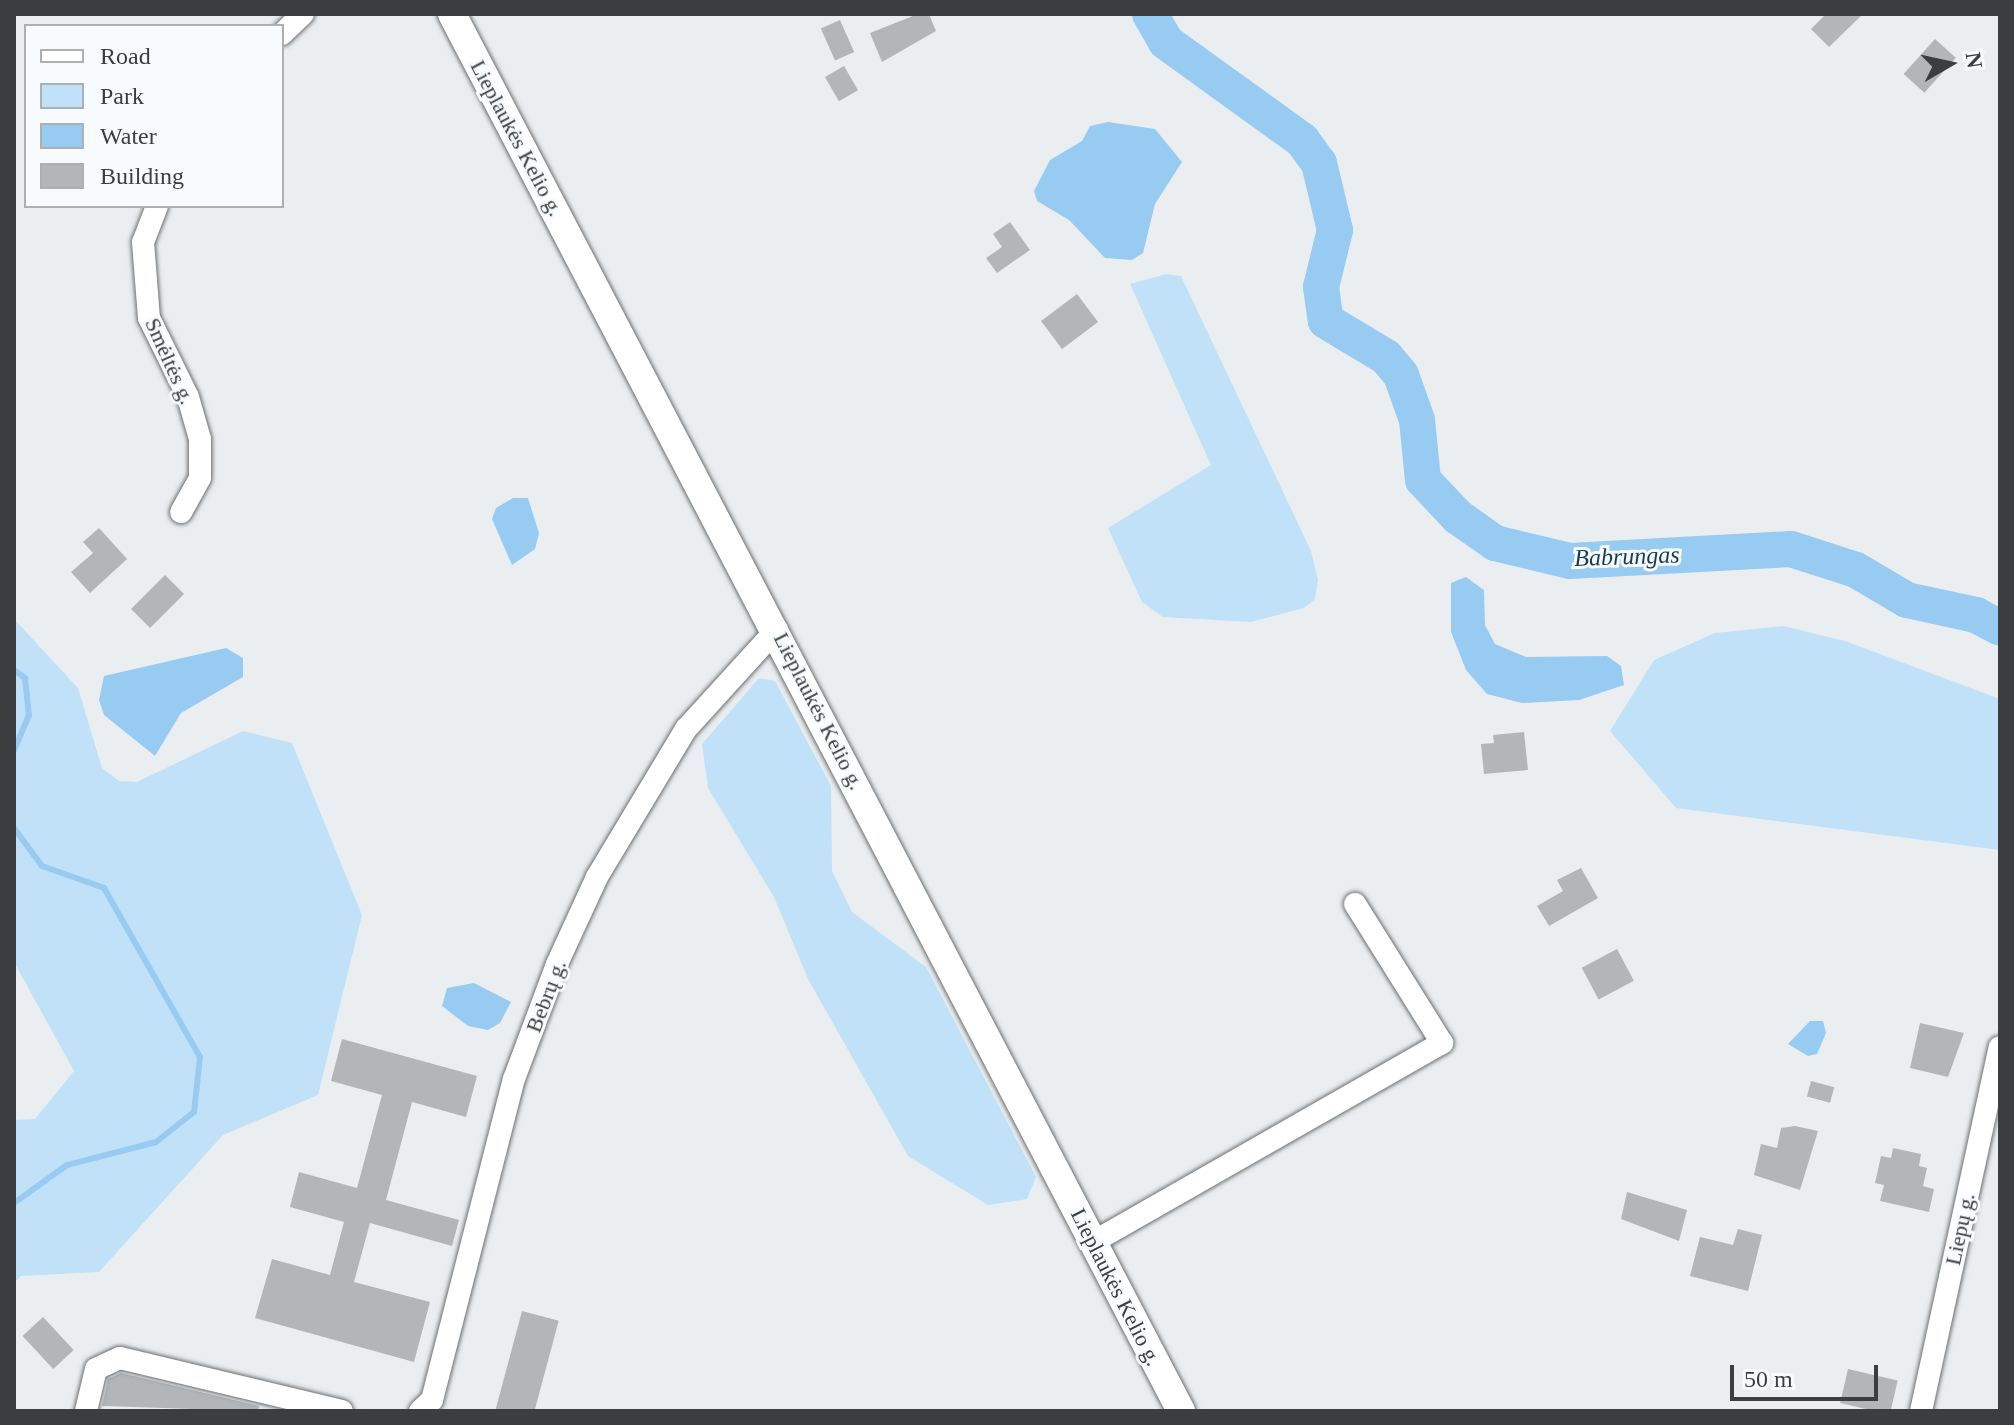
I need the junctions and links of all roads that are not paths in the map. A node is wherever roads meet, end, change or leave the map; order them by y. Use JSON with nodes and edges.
{"nodes":[{"id":1,"x":303,"y":14,"type":"edge"},
{"id":2,"x":452,"y":14,"type":"edge"},
{"id":3,"x":284,"y":32,"type":"edge"},
{"id":4,"x":156,"y":208,"type":"edge"},
{"id":5,"x":181,"y":512,"type":"dead end"},
{"id":6,"x":777,"y":629,"type":"junction"},
{"id":7,"x":1355,"y":904,"type":"dead end"},
{"id":8,"x":2000,"y":1047,"type":"edge"},
{"id":9,"x":1093,"y":1242,"type":"junction"},
{"id":10,"x":86,"y":1411,"type":"edge"},
{"id":11,"x":342,"y":1411,"type":"edge"},
{"id":12,"x":420,"y":1411,"type":"edge"},
{"id":13,"x":1181,"y":1411,"type":"edge"},
{"id":14,"x":1921,"y":1411,"type":"edge"}],
"edges":[{"from":1,"to":3,"type":"street"},
{"from":2,"to":6,"type":"main road","name":"Lieplaukės Kelio g."},
{"from":4,"to":5,"type":"street","name":"Smėltės g."},
{"from":6,"to":9,"type":"main road","name":"Lieplaukės Kelio g."},
{"from":6,"to":12,"type":"street","name":"Bebrų g."},
{"from":7,"to":9,"type":"street"},
{"from":8,"to":14,"type":"street","name":"Liepų g."},
{"from":9,"to":13,"type":"main road","name":"Lieplaukės Kelio g."},
{"from":10,"to":11,"type":"street"}]}
